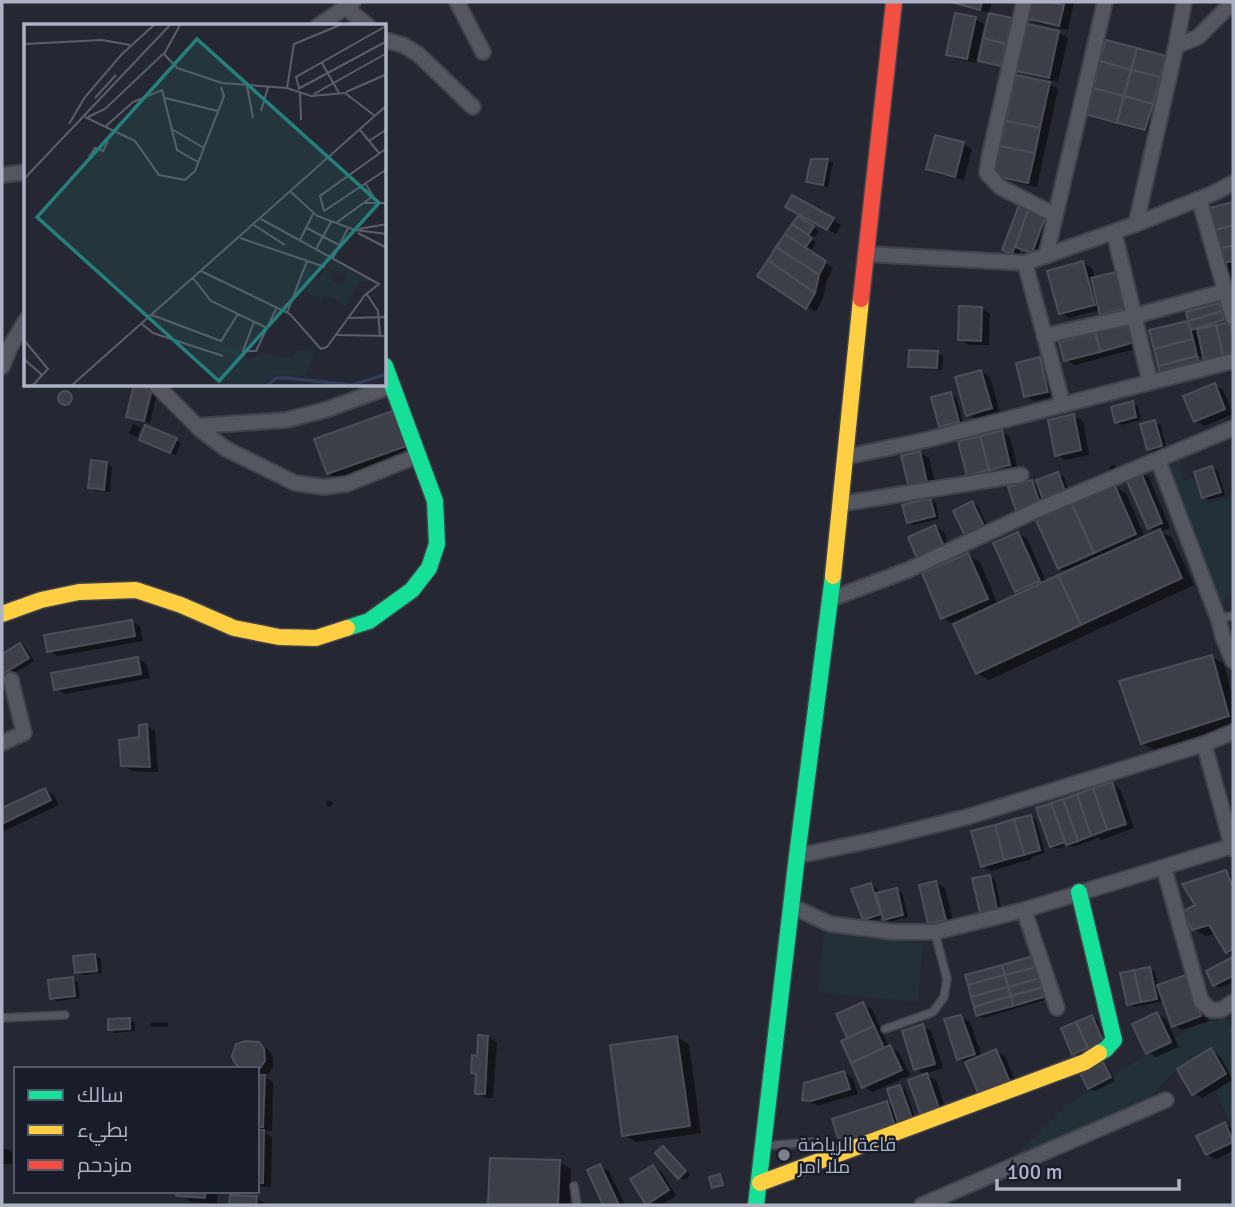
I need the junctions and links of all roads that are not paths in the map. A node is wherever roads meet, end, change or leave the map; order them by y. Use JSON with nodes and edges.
{"nodes":[{"id":1,"x":457,"y":2,"type":"edge"},
{"id":2,"x":894,"y":2,"type":"edge"},
{"id":3,"x":1024,"y":2,"type":"edge"},
{"id":4,"x":1105,"y":2,"type":"edge"},
{"id":5,"x":1184,"y":2,"type":"edge"},
{"id":6,"x":1233,"y":2,"type":"edge"},
{"id":7,"x":349,"y":4,"type":"edge"},
{"id":8,"x":321,"y":24,"type":"edge"},
{"id":9,"x":366,"y":24,"type":"edge"},
{"id":10,"x":387,"y":41,"type":"edge"},
{"id":11,"x":1176,"y":46,"type":"junction"},
{"id":12,"x":483,"y":52,"type":"dead end"},
{"id":13,"x":473,"y":107,"type":"dead end"},
{"id":14,"x":24,"y":172,"type":"edge"},
{"id":15,"x":2,"y":175,"type":"edge"},
{"id":16,"x":1233,"y":183,"type":"edge"},
{"id":17,"x":1199,"y":199,"type":"junction"},
{"id":18,"x":1055,"y":215,"type":"junction"},
{"id":19,"x":1136,"y":224,"type":"junction"},
{"id":20,"x":1114,"y":232,"type":"junction"},
{"id":21,"x":866,"y":254,"type":"junction"},
{"id":22,"x":1046,"y":256,"type":"junction"},
{"id":23,"x":1025,"y":263,"type":"junction"},
{"id":24,"x":1226,"y":291,"type":"junction"},
{"id":25,"x":1134,"y":316,"type":"junction"},
{"id":26,"x":1233,"y":318,"type":"edge"},
{"id":27,"x":24,"y":323,"type":"edge"},
{"id":28,"x":1044,"y":336,"type":"junction"},
{"id":29,"x":1233,"y":361,"type":"edge"},
{"id":30,"x":2,"y":368,"type":"edge"},
{"id":31,"x":387,"y":372,"type":"edge"},
{"id":32,"x":1150,"y":382,"type":"junction"},
{"id":33,"x":392,"y":386,"type":"junction"},
{"id":34,"x":158,"y":387,"type":"edge"},
{"id":35,"x":1063,"y":405,"type":"junction"},
{"id":36,"x":197,"y":426,"type":"junction"},
{"id":37,"x":1233,"y":428,"type":"edge"},
{"id":38,"x":417,"y":457,"type":"junction"},
{"id":39,"x":845,"y":457,"type":"junction"},
{"id":40,"x":1158,"y":460,"type":"junction"},
{"id":41,"x":1021,"y":475,"type":"dead end"},
{"id":42,"x":840,"y":504,"type":"junction"},
{"id":43,"x":831,"y":599,"type":"junction"},
{"id":44,"x":2,"y":614,"type":"edge"},
{"id":45,"x":1233,"y":616,"type":"edge"},
{"id":46,"x":1218,"y":618,"type":"junction"},
{"id":47,"x":1233,"y":661,"type":"edge"},
{"id":48,"x":11,"y":680,"type":"dead end"},
{"id":49,"x":1233,"y":732,"type":"edge"},
{"id":50,"x":2,"y":743,"type":"edge"},
{"id":51,"x":1204,"y":744,"type":"junction"},
{"id":52,"x":1233,"y":847,"type":"edge"},
{"id":53,"x":797,"y":856,"type":"junction"},
{"id":54,"x":1164,"y":868,"type":"junction"},
{"id":55,"x":1079,"y":892,"type":"junction"},
{"id":56,"x":791,"y":906,"type":"junction"},
{"id":57,"x":1024,"y":910,"type":"junction"},
{"id":58,"x":935,"y":932,"type":"junction"},
{"id":59,"x":1233,"y":1002,"type":"edge"},
{"id":60,"x":1057,"y":1008,"type":"dead end"},
{"id":61,"x":65,"y":1014,"type":"dead end"},
{"id":62,"x":2,"y":1018,"type":"edge"},
{"id":63,"x":885,"y":1029,"type":"dead end"},
{"id":64,"x":1166,"y":1100,"type":"dead end"},
{"id":65,"x":812,"y":1142,"type":"dead end"},
{"id":66,"x":763,"y":1146,"type":"junction"},
{"id":67,"x":760,"y":1183,"type":"junction"},
{"id":68,"x":574,"y":1186,"type":"dead end"},
{"id":69,"x":577,"y":1205,"type":"edge"},
{"id":70,"x":757,"y":1205,"type":"edge"},
{"id":71,"x":922,"y":1205,"type":"edge"}],
"edges":[{"from":1,"to":12,"type":"street"},
{"from":2,"to":21,"type":"street"},
{"from":3,"to":18,"type":"street"},
{"from":4,"to":18,"type":"street"},
{"from":5,"to":11,"type":"street"},
{"from":6,"to":11,"type":"street"},
{"from":7,"to":8,"type":"street"},
{"from":7,"to":9,"type":"street"},
{"from":10,"to":13,"type":"street"},
{"from":11,"to":19,"type":"street"},
{"from":14,"to":15,"type":"street"},
{"from":16,"to":17,"type":"street"},
{"from":17,"to":19,"type":"street"},
{"from":17,"to":24,"type":"street"},
{"from":18,"to":22,"type":"street"},
{"from":19,"to":20,"type":"street"},
{"from":20,"to":22,"type":"street"},
{"from":20,"to":25,"type":"street"},
{"from":21,"to":23,"type":"street"},
{"from":21,"to":39,"type":"street"},
{"from":22,"to":23,"type":"street"},
{"from":23,"to":28,"type":"street"},
{"from":24,"to":25,"type":"street"},
{"from":24,"to":26,"type":"street"},
{"from":25,"to":28,"type":"street"},
{"from":25,"to":32,"type":"street"},
{"from":27,"to":30,"type":"street"},
{"from":28,"to":35,"type":"street"},
{"from":29,"to":32,"type":"street"},
{"from":31,"to":33,"type":"street"},
{"from":32,"to":35,"type":"street"},
{"from":33,"to":36,"type":"street"},
{"from":33,"to":38,"type":"street"},
{"from":34,"to":36,"type":"street"},
{"from":35,"to":39,"type":"street"},
{"from":36,"to":38,"type":"street"},
{"from":37,"to":40,"type":"street"},
{"from":38,"to":44,"type":"street"},
{"from":39,"to":42,"type":"street"},
{"from":40,"to":43,"type":"street"},
{"from":40,"to":46,"type":"street"},
{"from":41,"to":42,"type":"street"},
{"from":42,"to":43,"type":"street"},
{"from":43,"to":53,"type":"street"},
{"from":45,"to":46,"type":"lane"},
{"from":46,"to":47,"type":"street"},
{"from":48,"to":50,"type":"street"},
{"from":49,"to":51,"type":"street"},
{"from":51,"to":52,"type":"street"},
{"from":51,"to":53,"type":"street"},
{"from":52,"to":54,"type":"street"},
{"from":53,"to":56,"type":"street"},
{"from":54,"to":55,"type":"street"},
{"from":54,"to":59,"type":"street"},
{"from":55,"to":57,"type":"street"},
{"from":55,"to":67,"type":"street"},
{"from":56,"to":58,"type":"street"},
{"from":56,"to":66,"type":"street"},
{"from":57,"to":58,"type":"street"},
{"from":57,"to":60,"type":"street"},
{"from":58,"to":63,"type":"lane"},
{"from":61,"to":62,"type":"lane"},
{"from":64,"to":71,"type":"street"},
{"from":65,"to":66,"type":"lane"},
{"from":66,"to":67,"type":"street"},
{"from":67,"to":70,"type":"street"},
{"from":68,"to":69,"type":"lane"}]}
